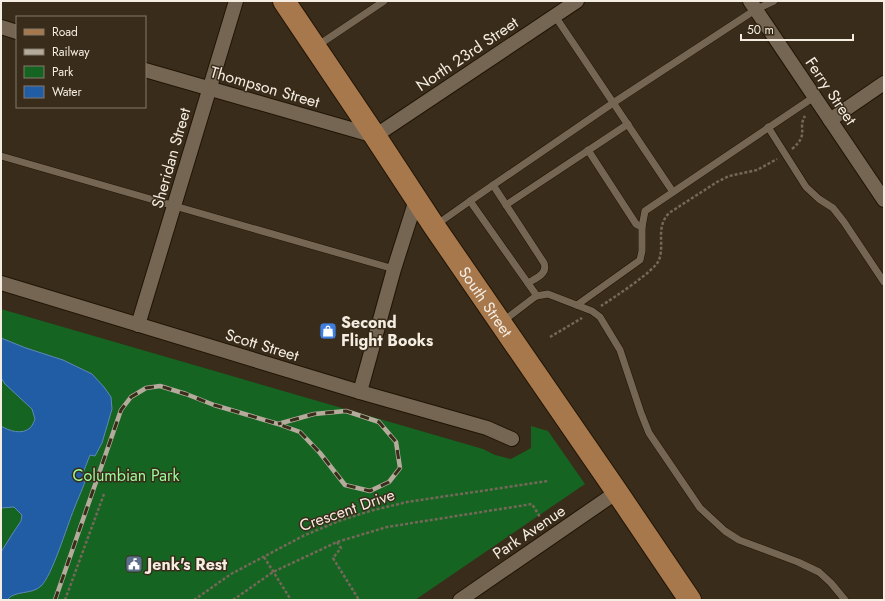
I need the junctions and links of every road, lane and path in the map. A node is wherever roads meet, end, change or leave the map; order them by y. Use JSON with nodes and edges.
{"nodes":[{"id":1,"x":236,"y":1,"type":"edge"},
{"id":2,"x":284,"y":1,"type":"edge"},
{"id":3,"x":384,"y":1,"type":"edge"},
{"id":4,"x":577,"y":1,"type":"edge"},
{"id":5,"x":774,"y":1,"type":"edge"},
{"id":6,"x":753,"y":5,"type":"edge"},
{"id":7,"x":555,"y":16,"type":"junction"},
{"id":8,"x":1,"y":27,"type":"edge"},
{"id":9,"x":16,"y":32,"type":"edge"},
{"id":10,"x":315,"y":47,"type":"junction"},
{"id":11,"x":146,"y":70,"type":"edge"},
{"id":12,"x":884,"y":83,"type":"edge"},
{"id":13,"x":209,"y":89,"type":"junction"},
{"id":14,"x":814,"y":96,"type":"junction"},
{"id":15,"x":613,"y":103,"type":"junction"},
{"id":16,"x":806,"y":115,"type":"dead end"},
{"id":17,"x":830,"y":120,"type":"junction"},
{"id":18,"x":628,"y":124,"type":"junction"},
{"id":19,"x":768,"y":127,"type":"junction"},
{"id":20,"x":375,"y":136,"type":"junction"},
{"id":21,"x":588,"y":150,"type":"junction"},
{"id":22,"x":785,"y":154,"type":"junction"},
{"id":23,"x":1,"y":156,"type":"edge"},
{"id":24,"x":493,"y":185,"type":"junction"},
{"id":25,"x":673,"y":192,"type":"junction"},
{"id":26,"x":416,"y":200,"type":"junction"},
{"id":27,"x":884,"y":200,"type":"edge"},
{"id":28,"x":470,"y":201,"type":"junction"},
{"id":29,"x":506,"y":204,"type":"junction"},
{"id":30,"x":175,"y":206,"type":"junction"},
{"id":31,"x":434,"y":226,"type":"junction"},
{"id":32,"x":642,"y":227,"type":"junction"},
{"id":33,"x":394,"y":269,"type":"junction"},
{"id":34,"x":884,"y":282,"type":"edge"},
{"id":35,"x":1,"y":283,"type":"edge"},
{"id":36,"x":528,"y":283,"type":"junction"},
{"id":37,"x":537,"y":296,"type":"junction"},
{"id":38,"x":577,"y":305,"type":"junction"},
{"id":39,"x":592,"y":311,"type":"junction"},
{"id":40,"x":500,"y":323,"type":"junction"},
{"id":41,"x":138,"y":325,"type":"junction"},
{"id":42,"x":550,"y":337,"type":"dead end"},
{"id":43,"x":360,"y":392,"type":"junction"},
{"id":44,"x":512,"y":439,"type":"dead end"},
{"id":45,"x":548,"y":481,"type":"dead end"},
{"id":46,"x":617,"y":492,"type":"junction"},
{"id":47,"x":104,"y":494,"type":"dead end"},
{"id":48,"x":540,"y":517,"type":"dead end"},
{"id":49,"x":337,"y":542,"type":"junction"},
{"id":50,"x":264,"y":557,"type":"junction"},
{"id":51,"x":273,"y":572,"type":"junction"},
{"id":52,"x":65,"y":600,"type":"edge"},
{"id":53,"x":194,"y":600,"type":"edge"},
{"id":54,"x":233,"y":600,"type":"edge"},
{"id":55,"x":291,"y":600,"type":"edge"},
{"id":56,"x":359,"y":600,"type":"edge"},
{"id":57,"x":460,"y":600,"type":"edge"},
{"id":58,"x":690,"y":600,"type":"edge"},
{"id":59,"x":845,"y":600,"type":"edge"}],
"edges":[{"from":1,"to":13,"type":"street","name":"Sheridan Street"},
{"from":2,"to":10,"type":"main road","name":"South Street"},
{"from":3,"to":10,"type":"lane"},
{"from":4,"to":7,"type":"street","name":"North 23rd Street"},
{"from":5,"to":6,"type":"lane"},
{"from":6,"to":14,"type":"street","name":"Ferry Street"},
{"from":6,"to":15,"type":"lane"},
{"from":7,"to":15,"type":"lane"},
{"from":7,"to":20,"type":"street","name":"North 23rd Street"},
{"from":8,"to":9,"type":"street"},
{"from":10,"to":20,"type":"main road","name":"South Street"},
{"from":11,"to":13,"type":"street","name":"Thompson Street"},
{"from":12,"to":17,"type":"street"},
{"from":13,"to":20,"type":"street","name":"Thompson Street"},
{"from":13,"to":30,"type":"street","name":"Sheridan Street"},
{"from":14,"to":17,"type":"street","name":"Ferry Street"},
{"from":14,"to":19,"type":"lane"},
{"from":15,"to":18,"type":"lane"},
{"from":15,"to":24,"type":"lane"},
{"from":16,"to":22,"type":"path"},
{"from":17,"to":27,"type":"street","name":"Ferry Street"},
{"from":18,"to":21,"type":"lane"},
{"from":18,"to":25,"type":"lane"},
{"from":19,"to":22,"type":"lane"},
{"from":19,"to":25,"type":"lane"},
{"from":20,"to":26,"type":"main road","name":"South Street"},
{"from":21,"to":29,"type":"lane"},
{"from":21,"to":32,"type":"lane"},
{"from":22,"to":34,"type":"lane"},
{"from":22,"to":39,"type":"path"},
{"from":23,"to":30,"type":"lane"},
{"from":24,"to":28,"type":"lane"},
{"from":24,"to":29,"type":"lane"},
{"from":25,"to":32,"type":"lane"},
{"from":26,"to":31,"type":"main road","name":"South Street"},
{"from":26,"to":33,"type":"street"},
{"from":28,"to":31,"type":"lane"},
{"from":28,"to":36,"type":"lane"},
{"from":29,"to":36,"type":"lane"},
{"from":30,"to":33,"type":"lane"},
{"from":30,"to":41,"type":"street","name":"Sheridan Street"},
{"from":31,"to":40,"type":"main road","name":"South Street"},
{"from":32,"to":38,"type":"lane"},
{"from":33,"to":43,"type":"street"},
{"from":35,"to":41,"type":"street","name":"Scott Street"},
{"from":36,"to":37,"type":"lane"},
{"from":37,"to":38,"type":"lane"},
{"from":37,"to":40,"type":"lane"},
{"from":38,"to":39,"type":"lane"},
{"from":39,"to":42,"type":"path"},
{"from":39,"to":59,"type":"lane"},
{"from":40,"to":46,"type":"main road","name":"South Street"},
{"from":41,"to":43,"type":"street","name":"Scott Street"},
{"from":43,"to":44,"type":"street","name":"Scott Street"},
{"from":45,"to":50,"type":"path","name":"Crescent Drive"},
{"from":46,"to":57,"type":"street","name":"Park Avenue"},
{"from":46,"to":58,"type":"main road","name":"South Street"},
{"from":47,"to":52,"type":"path"},
{"from":48,"to":49,"type":"path"},
{"from":49,"to":51,"type":"path"},
{"from":49,"to":56,"type":"path"},
{"from":50,"to":51,"type":"path"},
{"from":50,"to":53,"type":"path","name":"Crescent Drive"},
{"from":51,"to":54,"type":"path"},
{"from":51,"to":55,"type":"path"}]}
